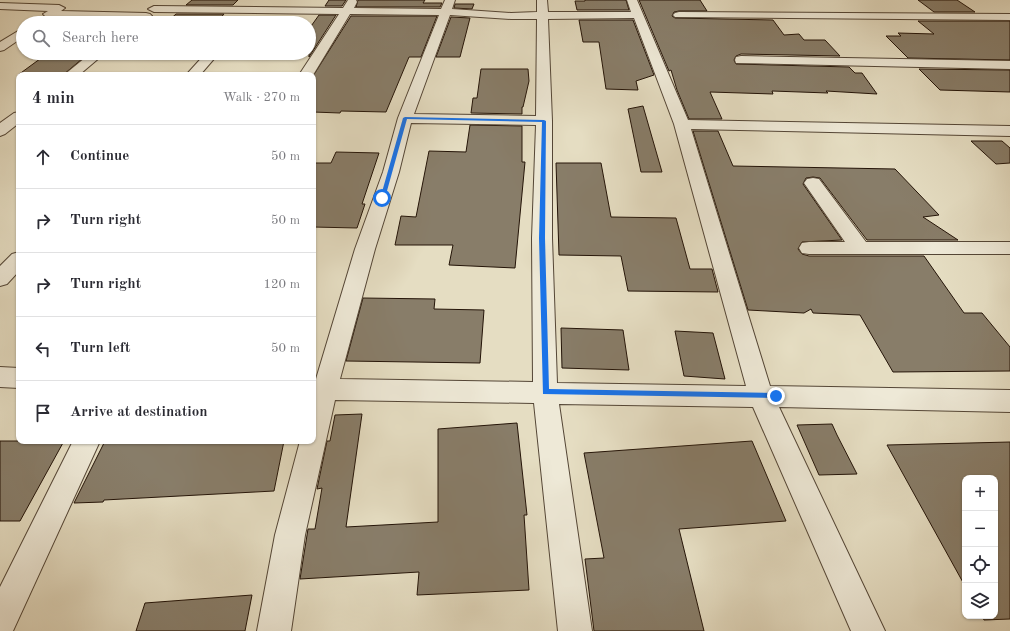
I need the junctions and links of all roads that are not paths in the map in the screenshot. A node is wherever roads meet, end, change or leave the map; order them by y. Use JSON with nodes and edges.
{"nodes":[{"id":1,"x":166,"y":0,"type":"edge"},
{"id":2,"x":259,"y":0,"type":"edge"},
{"id":3,"x":353,"y":0,"type":"edge"},
{"id":4,"x":632,"y":0,"type":"edge"},
{"id":5,"x":908,"y":4,"type":"dead end"},
{"id":6,"x":0,"y":6,"type":"edge"},
{"id":7,"x":448,"y":6,"type":"edge"},
{"id":8,"x":542,"y":8,"type":"edge"},
{"id":9,"x":250,"y":10,"type":"junction"},
{"id":10,"x":346,"y":12,"type":"junction"},
{"id":11,"x":638,"y":15,"type":"junction"},
{"id":12,"x":679,"y":15,"type":"dead end"},
{"id":13,"x":922,"y":15,"type":"junction"},
{"id":14,"x":146,"y":16,"type":"edge"},
{"id":15,"x":245,"y":16,"type":"edge"},
{"id":16,"x":1010,"y":17,"type":"edge"},
{"id":17,"x":16,"y":37,"type":"edge"},
{"id":18,"x":0,"y":48,"type":"edge"},
{"id":19,"x":316,"y":59,"type":"edge"},
{"id":20,"x":90,"y":60,"type":"edge"},
{"id":21,"x":207,"y":60,"type":"edge"},
{"id":22,"x":316,"y":60,"type":"edge"},
{"id":23,"x":741,"y":60,"type":"dead end"},
{"id":24,"x":1010,"y":65,"type":"edge"},
{"id":25,"x":75,"y":72,"type":"edge"},
{"id":26,"x":196,"y":72,"type":"edge"},
{"id":27,"x":308,"y":72,"type":"edge"},
{"id":28,"x":0,"y":112,"type":"edge"},
{"id":29,"x":16,"y":112,"type":"edge"},
{"id":30,"x":16,"y":118,"type":"edge"},
{"id":31,"x":405,"y":118,"type":"junction"},
{"id":32,"x":544,"y":121,"type":"junction"},
{"id":33,"x":682,"y":124,"type":"junction"},
{"id":34,"x":0,"y":131,"type":"edge"},
{"id":35,"x":1010,"y":131,"type":"edge"},
{"id":36,"x":813,"y":183,"type":"dead end"},
{"id":37,"x":809,"y":248,"type":"dead end"},
{"id":38,"x":860,"y":248,"type":"junction"},
{"id":39,"x":1010,"y":248,"type":"edge"},
{"id":40,"x":16,"y":263,"type":"edge"},
{"id":41,"x":0,"y":280,"type":"edge"},
{"id":42,"x":0,"y":377,"type":"edge"},
{"id":43,"x":16,"y":378,"type":"edge"},
{"id":44,"x":319,"y":389,"type":"edge"},
{"id":45,"x":545,"y":392,"type":"junction"},
{"id":46,"x":761,"y":396,"type":"junction"},
{"id":47,"x":1010,"y":401,"type":"edge"},
{"id":48,"x":316,"y":414,"type":"edge"},
{"id":49,"x":86,"y":444,"type":"edge"},
{"id":50,"x":312,"y":444,"type":"edge"},
{"id":51,"x":0,"y":622,"type":"edge"},
{"id":52,"x":274,"y":631,"type":"edge"},
{"id":53,"x":575,"y":631,"type":"edge"},
{"id":54,"x":868,"y":631,"type":"edge"}],
"edges":[{"from":1,"to":14,"type":"street"},
{"from":2,"to":9,"type":"street"},
{"from":3,"to":10,"type":"street"},
{"from":4,"to":11,"type":"street"},
{"from":5,"to":13,"type":"street"},
{"from":6,"to":14,"type":"street"},
{"from":7,"to":8,"type":"street"},
{"from":7,"to":10,"type":"street"},
{"from":7,"to":31,"type":"street"},
{"from":8,"to":11,"type":"street"},
{"from":8,"to":32,"type":"street"},
{"from":9,"to":10,"type":"street"},
{"from":9,"to":14,"type":"street"},
{"from":9,"to":15,"type":"street"},
{"from":10,"to":19,"type":"street"},
{"from":11,"to":33,"type":"street"},
{"from":12,"to":13,"type":"street"},
{"from":13,"to":16,"type":"street"},
{"from":17,"to":18,"type":"street"},
{"from":20,"to":25,"type":"street"},
{"from":21,"to":26,"type":"street"},
{"from":22,"to":27,"type":"street"},
{"from":23,"to":24,"type":"street"},
{"from":28,"to":29,"type":"street"},
{"from":30,"to":34,"type":"street"},
{"from":31,"to":32,"type":"street"},
{"from":31,"to":44,"type":"street"},
{"from":32,"to":45,"type":"street"},
{"from":33,"to":35,"type":"street"},
{"from":33,"to":46,"type":"street"},
{"from":36,"to":38,"type":"street"},
{"from":37,"to":38,"type":"street"},
{"from":38,"to":39,"type":"street"},
{"from":40,"to":41,"type":"street"},
{"from":42,"to":43,"type":"street"},
{"from":44,"to":45,"type":"street"},
{"from":44,"to":48,"type":"street"},
{"from":45,"to":46,"type":"street"},
{"from":45,"to":53,"type":"street"},
{"from":46,"to":47,"type":"street"},
{"from":46,"to":54,"type":"street"},
{"from":49,"to":51,"type":"street"},
{"from":50,"to":52,"type":"street"}]}
